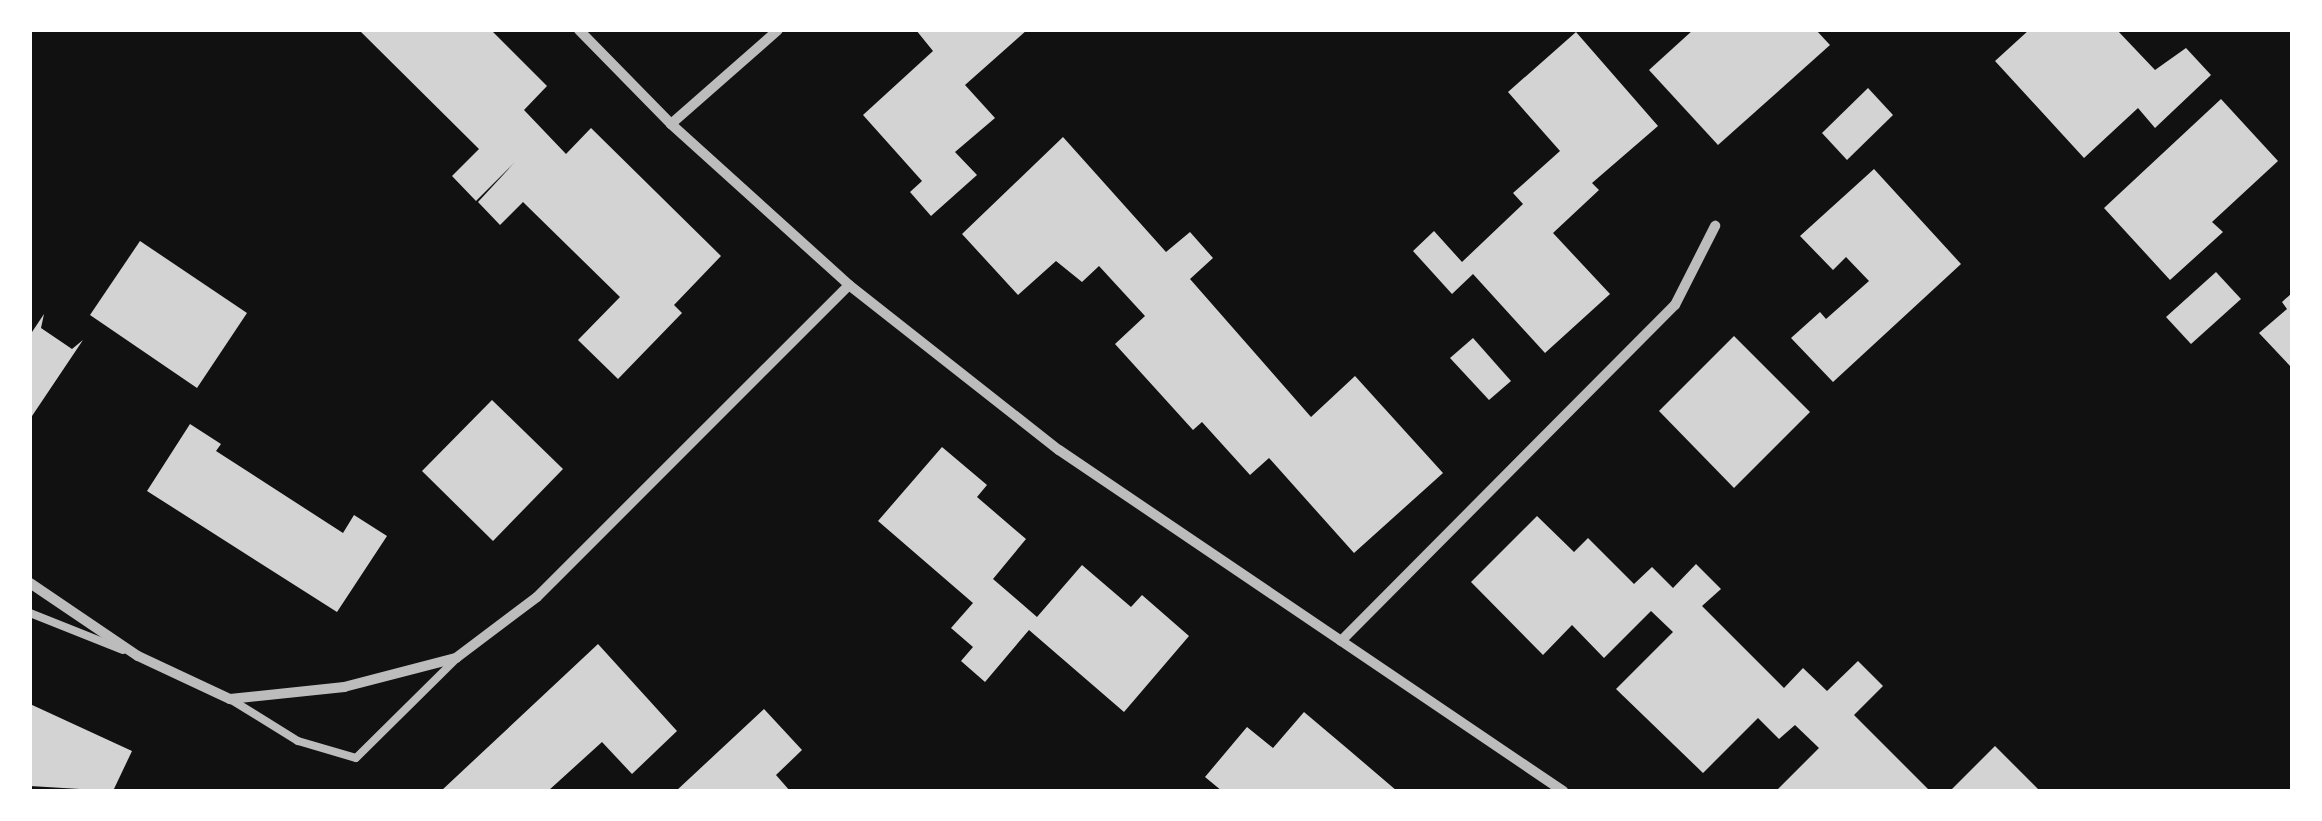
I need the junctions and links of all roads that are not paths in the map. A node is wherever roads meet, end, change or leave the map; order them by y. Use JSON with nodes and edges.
{"nodes":[{"id":1,"x":579,"y":30,"type":"edge"},
{"id":2,"x":778,"y":30,"type":"edge"},
{"id":3,"x":671,"y":124,"type":"junction"},
{"id":4,"x":1715,"y":226,"type":"dead end"},
{"id":5,"x":849,"y":285,"type":"junction"},
{"id":6,"x":30,"y":583,"type":"edge"},
{"id":7,"x":30,"y":613,"type":"edge"},
{"id":8,"x":1341,"y":641,"type":"junction"},
{"id":9,"x":138,"y":656,"type":"junction"},
{"id":10,"x":456,"y":658,"type":"junction"},
{"id":11,"x":230,"y":699,"type":"junction"},
{"id":12,"x":1563,"y":791,"type":"edge"}],
"edges":[{"from":1,"to":3,"type":"street"},
{"from":2,"to":3,"type":"street"},
{"from":3,"to":5,"type":"street"},
{"from":4,"to":8,"type":"street"},
{"from":5,"to":8,"type":"street"},
{"from":5,"to":10,"type":"street"},
{"from":6,"to":9,"type":"street"},
{"from":7,"to":9,"type":"lane"},
{"from":8,"to":12,"type":"street"},
{"from":9,"to":11,"type":"street"},
{"from":10,"to":11,"type":"street"},
{"from":10,"to":11,"type":"lane"}]}
